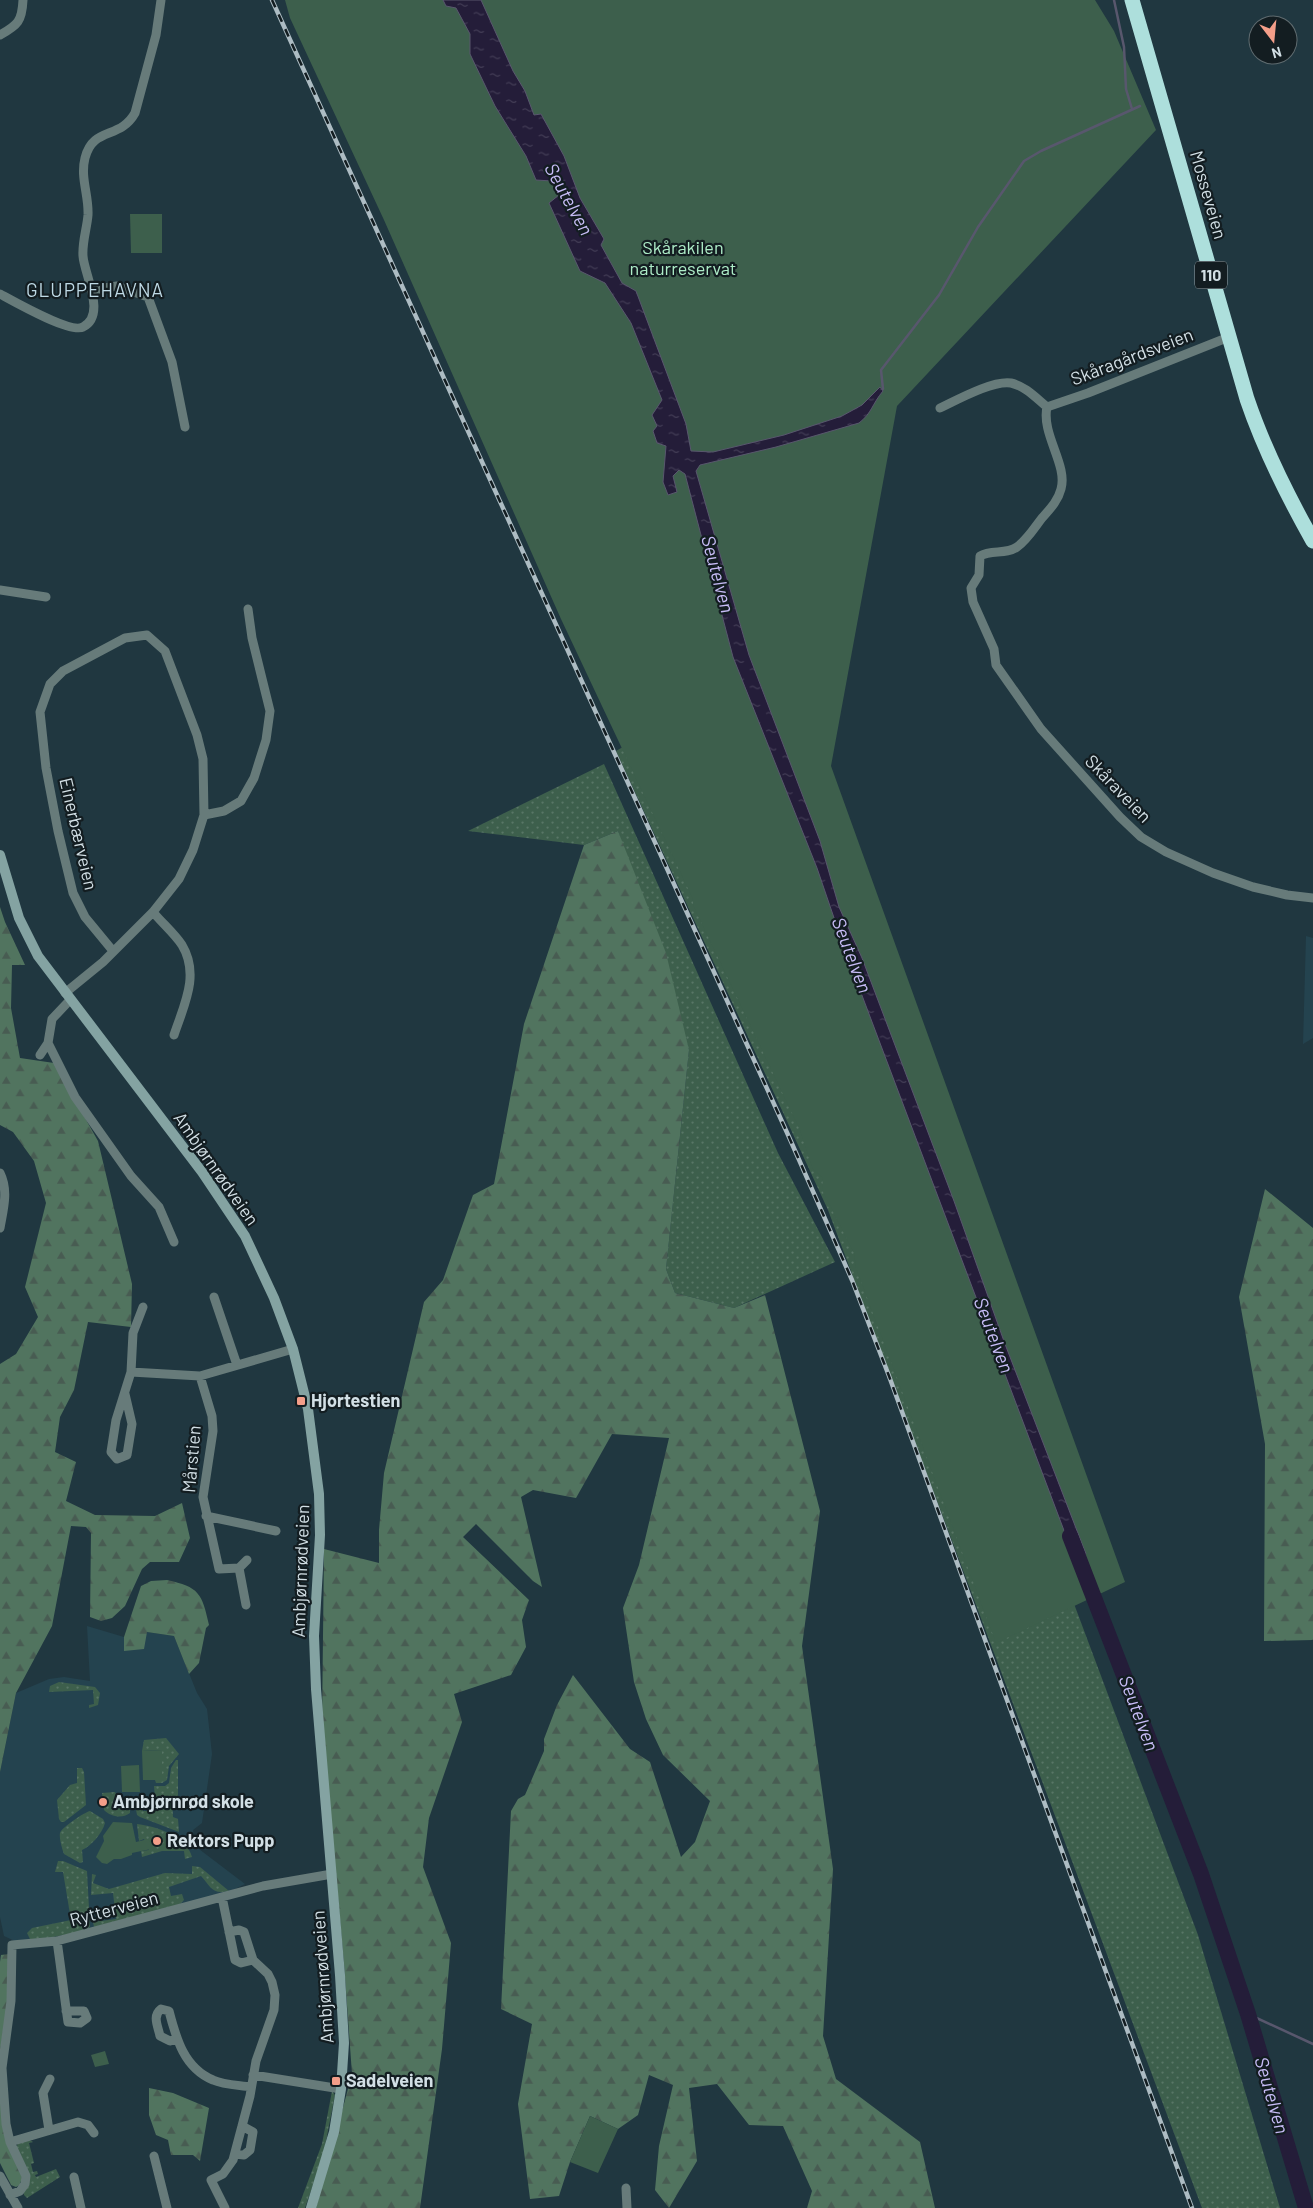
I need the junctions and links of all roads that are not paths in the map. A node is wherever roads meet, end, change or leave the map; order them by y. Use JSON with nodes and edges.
{"nodes":[{"id":1,"x":23,"y":0,"type":"edge"},
{"id":2,"x":161,"y":0,"type":"edge"},
{"id":3,"x":1132,"y":0,"type":"edge"},
{"id":4,"x":0,"y":35,"type":"edge"},
{"id":5,"x":92,"y":290,"type":"junction"},
{"id":6,"x":0,"y":294,"type":"edge"},
{"id":7,"x":1229,"y":337,"type":"junction"},
{"id":8,"x":1047,"y":407,"type":"junction"},
{"id":9,"x":940,"y":408,"type":"dead end"},
{"id":10,"x":185,"y":427,"type":"dead end"},
{"id":11,"x":1312,"y":537,"type":"edge"},
{"id":12,"x":0,"y":590,"type":"edge"},
{"id":13,"x":46,"y":597,"type":"dead end"},
{"id":14,"x":248,"y":609,"type":"dead end"},
{"id":15,"x":204,"y":815,"type":"junction"},
{"id":16,"x":0,"y":855,"type":"edge"},
{"id":17,"x":1313,"y":898,"type":"edge"},
{"id":18,"x":153,"y":912,"type":"junction"},
{"id":19,"x":113,"y":951,"type":"junction"},
{"id":20,"x":68,"y":997,"type":"junction"},
{"id":21,"x":174,"y":1035,"type":"dead end"},
{"id":22,"x":48,"y":1044,"type":"junction"},
{"id":23,"x":40,"y":1055,"type":"dead end"},
{"id":24,"x":0,"y":1174,"type":"edge"},
{"id":25,"x":0,"y":1228,"type":"edge"},
{"id":26,"x":174,"y":1242,"type":"dead end"},
{"id":27,"x":214,"y":1297,"type":"dead end"},
{"id":28,"x":143,"y":1307,"type":"dead end"},
{"id":29,"x":293,"y":1349,"type":"junction"},
{"id":30,"x":237,"y":1364,"type":"junction"},
{"id":31,"x":131,"y":1372,"type":"junction"},
{"id":32,"x":200,"y":1376,"type":"junction"},
{"id":33,"x":125,"y":1394,"type":"junction"},
{"id":34,"x":206,"y":1516,"type":"junction"},
{"id":35,"x":276,"y":1531,"type":"dead end"},
{"id":36,"x":247,"y":1560,"type":"dead end"},
{"id":37,"x":238,"y":1568,"type":"junction"},
{"id":38,"x":246,"y":1605,"type":"dead end"},
{"id":39,"x":332,"y":1874,"type":"junction"},
{"id":40,"x":222,"y":1897,"type":"junction"},
{"id":41,"x":230,"y":1932,"type":"junction"},
{"id":42,"x":57,"y":1941,"type":"junction"},
{"id":43,"x":254,"y":1960,"type":"junction"},
{"id":44,"x":66,"y":2011,"type":"dead end"},
{"id":45,"x":176,"y":2040,"type":"dead end"},
{"id":46,"x":253,"y":2075,"type":"junction"},
{"id":47,"x":50,"y":2079,"type":"dead end"},
{"id":48,"x":251,"y":2087,"type":"junction"},
{"id":49,"x":341,"y":2089,"type":"junction"},
{"id":50,"x":242,"y":2126,"type":"junction"},
{"id":51,"x":49,"y":2130,"type":"junction"},
{"id":52,"x":94,"y":2133,"type":"dead end"},
{"id":53,"x":10,"y":2142,"type":"junction"},
{"id":54,"x":235,"y":2154,"type":"junction"},
{"id":55,"x":154,"y":2156,"type":"dead end"},
{"id":56,"x":0,"y":2176,"type":"edge"},
{"id":57,"x":74,"y":2177,"type":"dead end"},
{"id":58,"x":626,"y":2188,"type":"dead end"},
{"id":59,"x":10,"y":2194,"type":"junction"},
{"id":60,"x":18,"y":2208,"type":"edge"},
{"id":61,"x":81,"y":2208,"type":"edge"},
{"id":62,"x":167,"y":2208,"type":"edge"},
{"id":63,"x":225,"y":2208,"type":"edge"},
{"id":64,"x":311,"y":2208,"type":"edge"},
{"id":65,"x":627,"y":2208,"type":"edge"}],
"edges":[{"from":1,"to":4,"type":"street"},
{"from":2,"to":5,"type":"street"},
{"from":3,"to":7,"type":"highway","name":"Mosseveien","number":"110"},
{"from":5,"to":6,"type":"street"},
{"from":5,"to":10,"type":"street"},
{"from":7,"to":8,"type":"street","name":"Skåragårdsveien"},
{"from":7,"to":11,"type":"highway","name":"Mosseveien","number":"110"},
{"from":8,"to":9,"type":"street"},
{"from":8,"to":17,"type":"street","name":"Skåraveien"},
{"from":12,"to":13,"type":"street"},
{"from":14,"to":15,"type":"street"},
{"from":15,"to":18,"type":"street"},
{"from":15,"to":19,"type":"street","name":"Einerbærveien"},
{"from":16,"to":20,"type":"street","name":"Ambjørnrødveien"},
{"from":18,"to":19,"type":"street"},
{"from":18,"to":21,"type":"street"},
{"from":19,"to":20,"type":"street"},
{"from":20,"to":22,"type":"street"},
{"from":20,"to":29,"type":"street","name":"Ambjørnrødveien"},
{"from":22,"to":23,"type":"street"},
{"from":22,"to":26,"type":"street"},
{"from":24,"to":25,"type":"street"},
{"from":27,"to":30,"type":"street"},
{"from":28,"to":31,"type":"street"},
{"from":29,"to":30,"type":"street"},
{"from":29,"to":39,"type":"street","name":"Ambjørnrødveien"},
{"from":30,"to":32,"type":"street"},
{"from":31,"to":32,"type":"street"},
{"from":31,"to":33,"type":"street"},
{"from":32,"to":34,"type":"street","name":"Mårstien"},
{"from":33,"to":33,"type":"street"},
{"from":34,"to":35,"type":"street","name":"Mårstien"},
{"from":34,"to":37,"type":"street","name":"Mårstien"},
{"from":36,"to":37,"type":"street"},
{"from":37,"to":38,"type":"street"},
{"from":39,"to":40,"type":"street","name":"Rytterveien"},
{"from":39,"to":49,"type":"street","name":"Ambjørnrødveien"},
{"from":40,"to":41,"type":"street"},
{"from":40,"to":42,"type":"street","name":"Rytterveien"},
{"from":41,"to":43,"type":"street"},
{"from":41,"to":43,"type":"street"},
{"from":42,"to":44,"type":"street"},
{"from":42,"to":53,"type":"street","name":"Rytterveien"},
{"from":43,"to":46,"type":"street"},
{"from":45,"to":48,"type":"street"},
{"from":46,"to":48,"type":"street"},
{"from":46,"to":49,"type":"street"},
{"from":47,"to":51,"type":"street"},
{"from":48,"to":50,"type":"street"},
{"from":49,"to":64,"type":"street","name":"Ambjørnrødveien"},
{"from":50,"to":54,"type":"street"},
{"from":50,"to":54,"type":"street"},
{"from":51,"to":52,"type":"street"},
{"from":51,"to":53,"type":"street"},
{"from":53,"to":59,"type":"street"},
{"from":54,"to":63,"type":"street"},
{"from":55,"to":62,"type":"street"},
{"from":56,"to":59,"type":"street"},
{"from":57,"to":61,"type":"street"},
{"from":58,"to":65,"type":"street"},
{"from":59,"to":60,"type":"street"}]}
